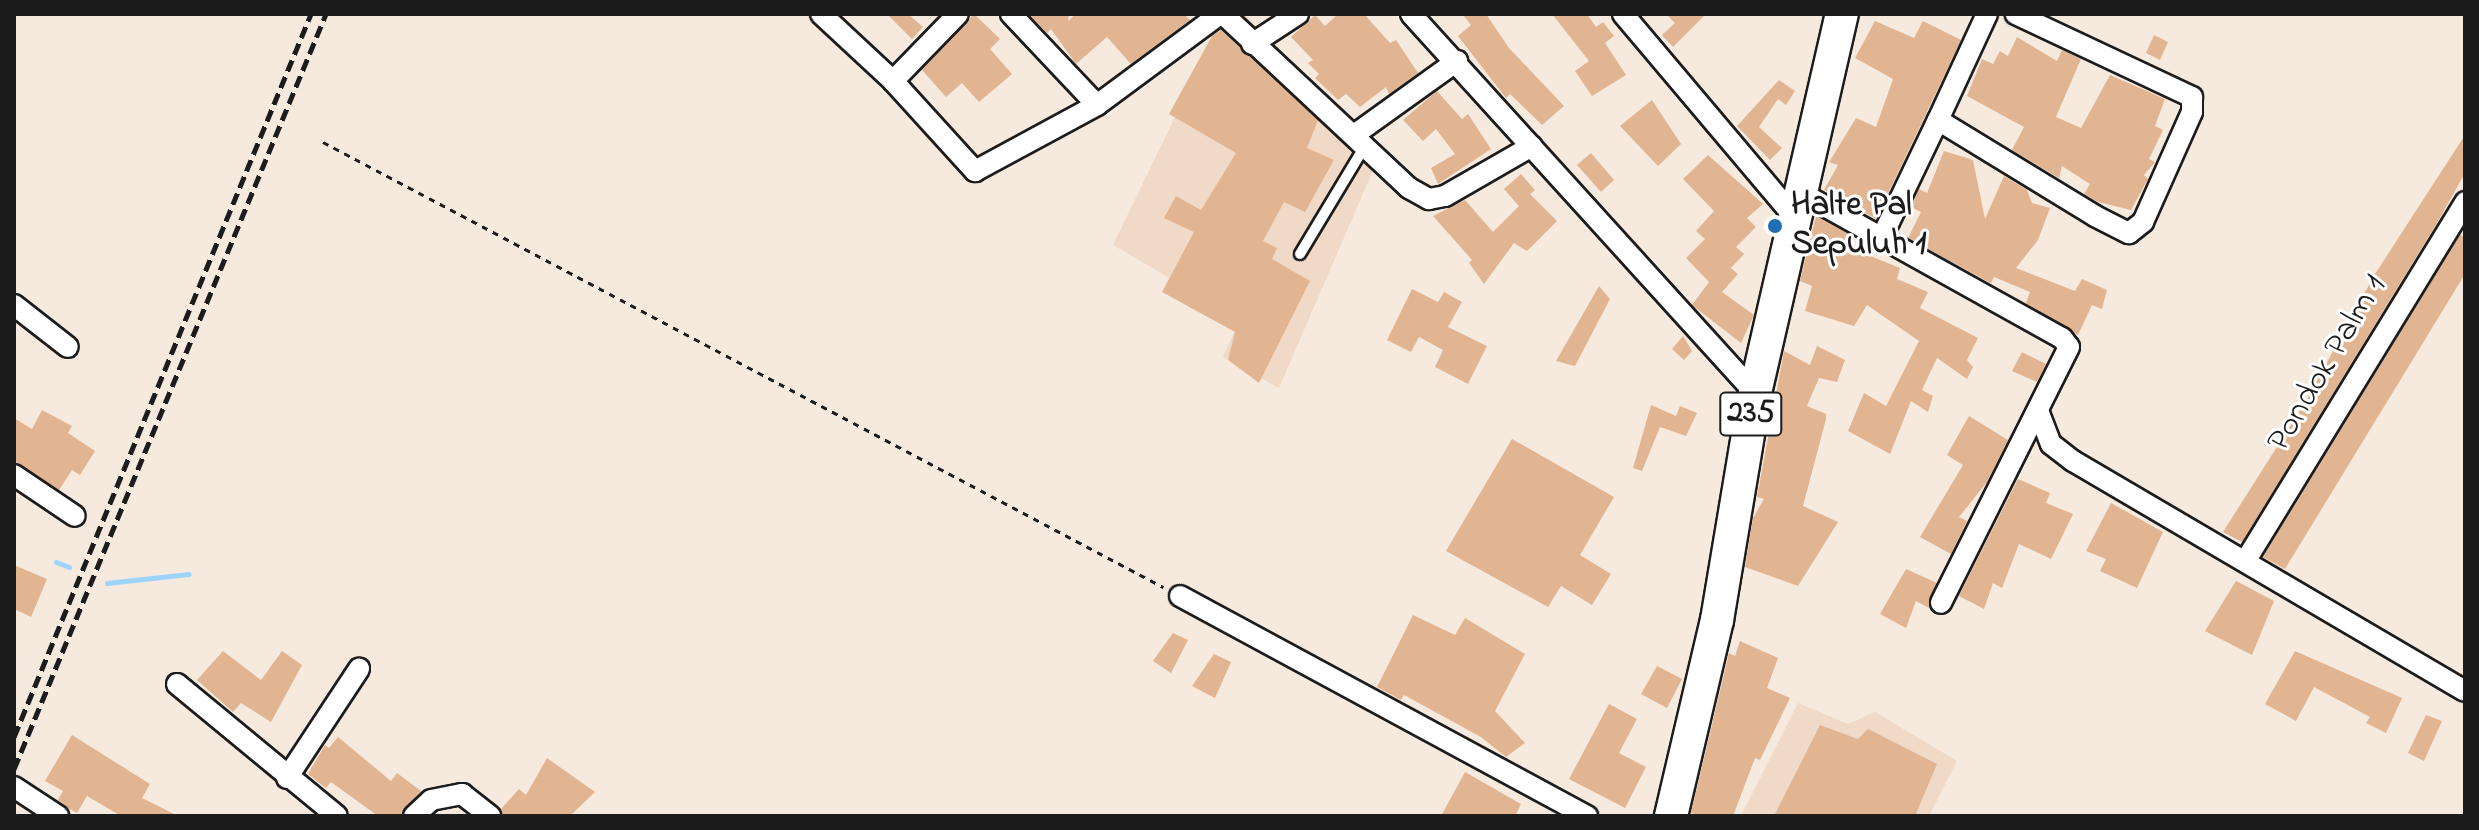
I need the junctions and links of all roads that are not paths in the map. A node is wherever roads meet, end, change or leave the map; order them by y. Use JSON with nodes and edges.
{"nodes":[{"id":1,"x":821,"y":14,"type":"edge"},
{"id":2,"x":958,"y":14,"type":"edge"},
{"id":3,"x":1011,"y":14,"type":"edge"},
{"id":4,"x":1222,"y":14,"type":"edge"},
{"id":5,"x":1298,"y":14,"type":"edge"},
{"id":6,"x":1623,"y":14,"type":"edge"},
{"id":7,"x":1842,"y":14,"type":"edge"},
{"id":8,"x":1987,"y":14,"type":"edge"},
{"id":9,"x":2016,"y":14,"type":"edge"},
{"id":10,"x":1416,"y":16,"type":"edge"},
{"id":11,"x":1252,"y":44,"type":"junction"},
{"id":12,"x":1457,"y":61,"type":"junction"},
{"id":13,"x":893,"y":81,"type":"junction"},
{"id":14,"x":1097,"y":105,"type":"junction"},
{"id":15,"x":1938,"y":120,"type":"junction"},
{"id":16,"x":1359,"y":140,"type":"junction"},
{"id":17,"x":1532,"y":146,"type":"junction"},
{"id":18,"x":2465,"y":202,"type":"edge"},
{"id":19,"x":1800,"y":206,"type":"junction"},
{"id":20,"x":1880,"y":241,"type":"junction"},
{"id":21,"x":1300,"y":254,"type":"dead end"},
{"id":22,"x":14,"y":305,"type":"edge"},
{"id":23,"x":68,"y":347,"type":"dead end"},
{"id":24,"x":1755,"y":393,"type":"junction"},
{"id":25,"x":2039,"y":413,"type":"junction"},
{"id":26,"x":14,"y":475,"type":"edge"},
{"id":27,"x":75,"y":516,"type":"dead end"},
{"id":28,"x":2246,"y":560,"type":"junction"},
{"id":29,"x":1180,"y":596,"type":"road end"},
{"id":30,"x":1941,"y":603,"type":"dead end"},
{"id":31,"x":359,"y":669,"type":"dead end"},
{"id":32,"x":177,"y":684,"type":"dead end"},
{"id":33,"x":2465,"y":691,"type":"edge"},
{"id":34,"x":287,"y":778,"type":"junction"},
{"id":35,"x":14,"y":787,"type":"edge"},
{"id":36,"x":58,"y":816,"type":"edge"},
{"id":37,"x":337,"y":816,"type":"edge"},
{"id":38,"x":414,"y":816,"type":"edge"},
{"id":39,"x":490,"y":816,"type":"edge"},
{"id":40,"x":1587,"y":816,"type":"edge"},
{"id":41,"x":1671,"y":816,"type":"edge"}],
"edges":[{"from":1,"to":13,"type":"street"},
{"from":2,"to":13,"type":"street"},
{"from":3,"to":14,"type":"street"},
{"from":4,"to":11,"type":"street"},
{"from":4,"to":14,"type":"street"},
{"from":5,"to":11,"type":"street"},
{"from":6,"to":19,"type":"street"},
{"from":7,"to":19,"type":"main road","number":"235"},
{"from":8,"to":15,"type":"street"},
{"from":9,"to":15,"type":"street"},
{"from":10,"to":12,"type":"street"},
{"from":11,"to":16,"type":"street"},
{"from":12,"to":16,"type":"street"},
{"from":12,"to":17,"type":"street"},
{"from":13,"to":14,"type":"street"},
{"from":15,"to":20,"type":"street"},
{"from":16,"to":17,"type":"street"},
{"from":16,"to":21,"type":"lane"},
{"from":17,"to":24,"type":"street"},
{"from":18,"to":28,"type":"street","name":"Pondok Palm 1"},
{"from":19,"to":20,"type":"street"},
{"from":19,"to":24,"type":"main road","number":"235"},
{"from":20,"to":25,"type":"street"},
{"from":22,"to":23,"type":"street"},
{"from":24,"to":41,"type":"main road","number":"235"},
{"from":25,"to":28,"type":"street"},
{"from":25,"to":30,"type":"street"},
{"from":26,"to":27,"type":"street"},
{"from":28,"to":33,"type":"street"},
{"from":29,"to":40,"type":"street"},
{"from":31,"to":34,"type":"street"},
{"from":32,"to":34,"type":"street"},
{"from":34,"to":37,"type":"street"},
{"from":35,"to":36,"type":"street"},
{"from":38,"to":39,"type":"street"}]}
